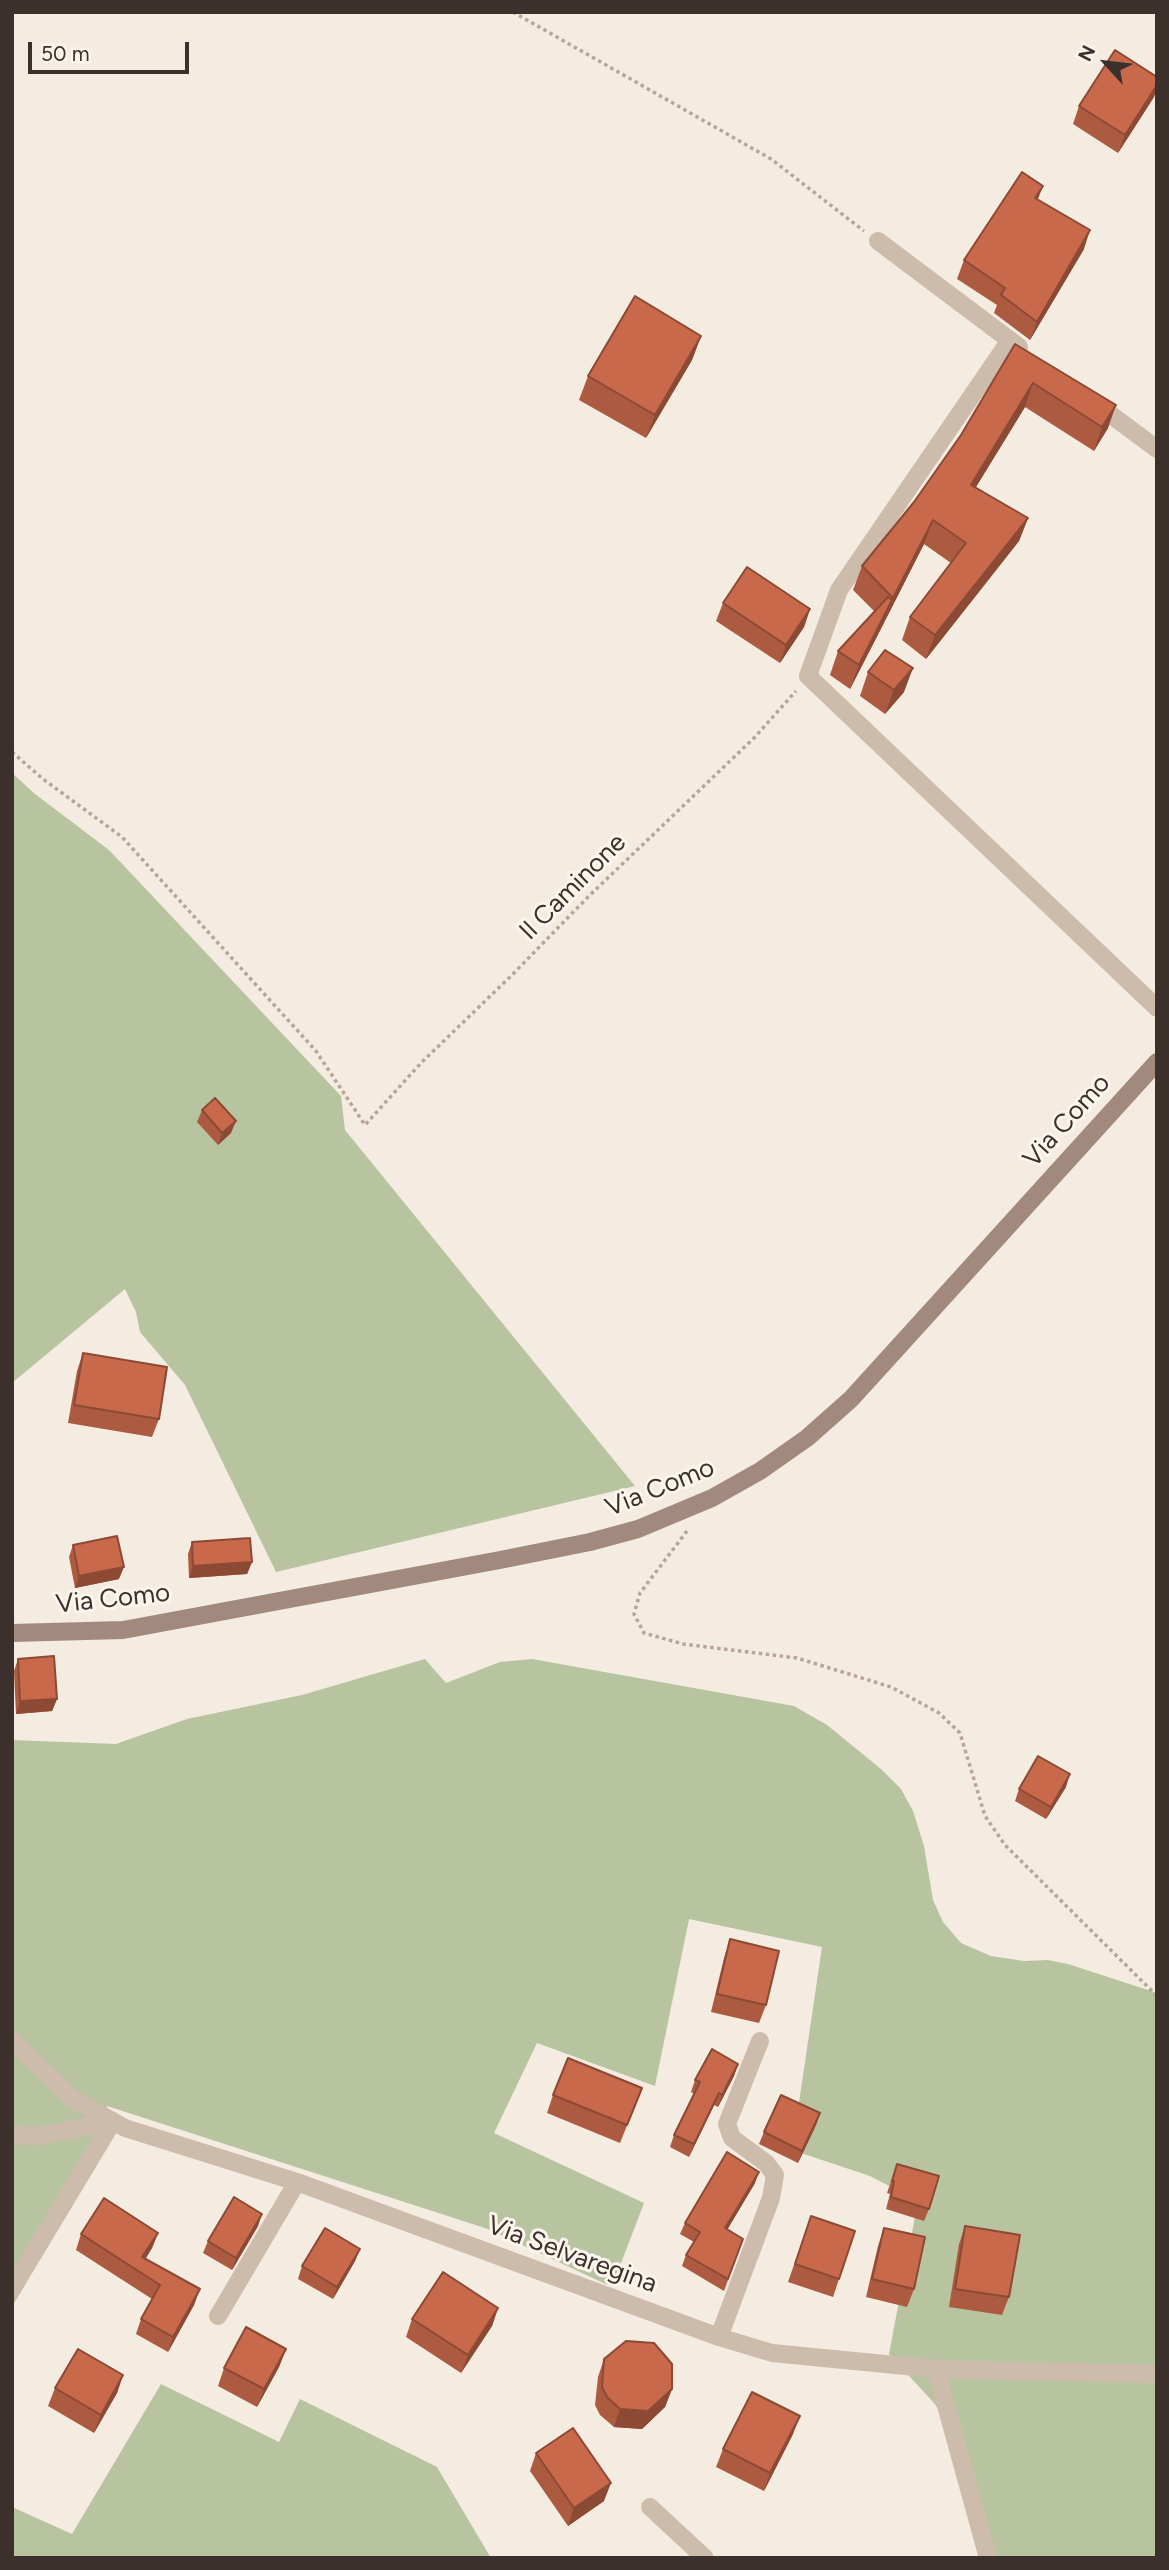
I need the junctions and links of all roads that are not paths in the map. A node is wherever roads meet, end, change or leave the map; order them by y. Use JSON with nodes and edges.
{"nodes":[{"id":1,"x":878,"y":242,"type":"road end"},
{"id":2,"x":1010,"y":340,"type":"junction"},
{"id":3,"x":1031,"y":356,"type":"edge"},
{"id":4,"x":1083,"y":395,"type":"edge"},
{"id":5,"x":1157,"y":449,"type":"edge"},
{"id":6,"x":1157,"y":1009,"type":"edge"},
{"id":7,"x":1157,"y":1062,"type":"edge"},
{"id":8,"x":12,"y":1633,"type":"edge"},
{"id":9,"x":12,"y":2040,"type":"edge"},
{"id":10,"x":760,"y":2041,"type":"dead end"},
{"id":11,"x":113,"y":2121,"type":"junction"},
{"id":12,"x":12,"y":2135,"type":"edge"},
{"id":13,"x":297,"y":2182,"type":"junction"},
{"id":14,"x":12,"y":2289,"type":"edge"},
{"id":15,"x":218,"y":2315,"type":"dead end"},
{"id":16,"x":719,"y":2337,"type":"junction"},
{"id":17,"x":936,"y":2369,"type":"junction"},
{"id":18,"x":1157,"y":2374,"type":"edge"},
{"id":19,"x":650,"y":2507,"type":"dead end"},
{"id":20,"x":705,"y":2558,"type":"edge"},
{"id":21,"x":988,"y":2558,"type":"edge"}],
"edges":[{"from":1,"to":2,"type":"street"},
{"from":2,"to":3,"type":"street"},
{"from":2,"to":6,"type":"street"},
{"from":4,"to":5,"type":"street"},
{"from":7,"to":8,"type":"main road","name":"Via Como"},
{"from":9,"to":11,"type":"street","name":"Via Selvaregina"},
{"from":10,"to":16,"type":"street"},
{"from":11,"to":12,"type":"street"},
{"from":11,"to":13,"type":"street","name":"Via Selvaregina"},
{"from":11,"to":14,"type":"street"},
{"from":13,"to":15,"type":"street"},
{"from":13,"to":16,"type":"street","name":"Via Selvaregina"},
{"from":16,"to":17,"type":"street","name":"Via Selvaregina"},
{"from":17,"to":18,"type":"street","name":"Via Selvaregina"},
{"from":17,"to":21,"type":"street"},
{"from":19,"to":20,"type":"street"}]}
